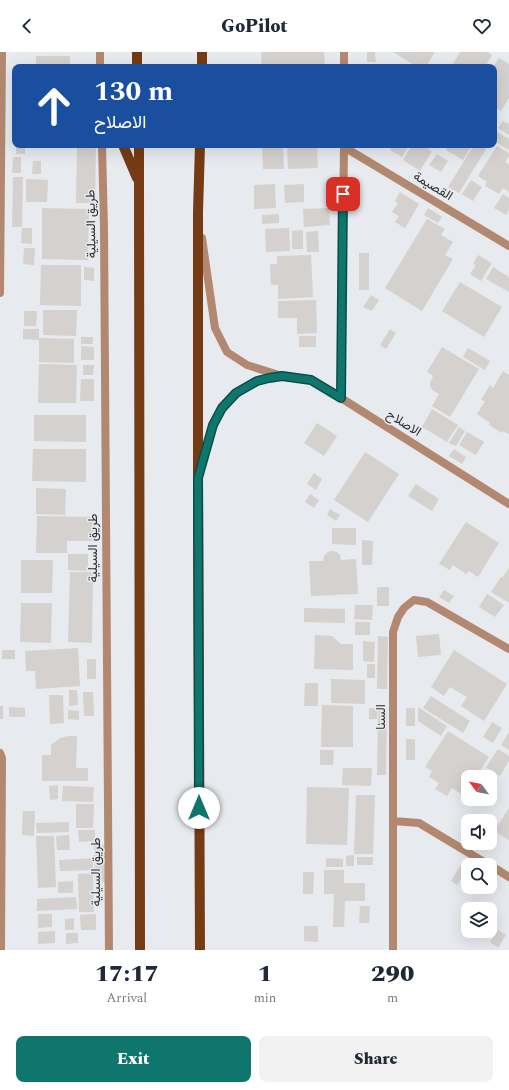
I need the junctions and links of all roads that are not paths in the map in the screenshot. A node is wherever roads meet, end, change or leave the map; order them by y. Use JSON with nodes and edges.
{"nodes":[{"id":1,"x":2,"y":52,"type":"edge"},
{"id":2,"x":100,"y":52,"type":"edge"},
{"id":3,"x":137,"y":52,"type":"edge"},
{"id":4,"x":202,"y":52,"type":"edge"},
{"id":5,"x":344,"y":52,"type":"edge"},
{"id":6,"x":100,"y":64,"type":"edge"},
{"id":7,"x":137,"y":64,"type":"edge"},
{"id":8,"x":202,"y":64,"type":"edge"},
{"id":9,"x":344,"y":64,"type":"edge"},
{"id":10,"x":102,"y":148,"type":"edge"},
{"id":11,"x":124,"y":148,"type":"edge"},
{"id":12,"x":139,"y":148,"type":"edge"},
{"id":13,"x":200,"y":148,"type":"edge"},
{"id":14,"x":344,"y":148,"type":"edge"},
{"id":15,"x":347,"y":148,"type":"edge"},
{"id":16,"x":140,"y":185,"type":"junction"},
{"id":17,"x":198,"y":212,"type":"junction"},
{"id":18,"x":509,"y":246,"type":"edge"},
{"id":19,"x":0,"y":293,"type":"edge"},
{"id":20,"x":282,"y":376,"type":"junction"},
{"id":21,"x":341,"y":398,"type":"junction"},
{"id":22,"x":198,"y":478,"type":"junction"},
{"id":23,"x":509,"y":504,"type":"edge"},
{"id":24,"x":509,"y":649,"type":"edge"},
{"id":25,"x":0,"y":753,"type":"edge"},
{"id":26,"x":393,"y":821,"type":"junction"},
{"id":27,"x":478,"y":858,"type":"edge"},
{"id":28,"x":497,"y":869,"type":"edge"},
{"id":29,"x":509,"y":877,"type":"edge"},
{"id":30,"x":1,"y":950,"type":"edge"},
{"id":31,"x":109,"y":950,"type":"edge"},
{"id":32,"x":140,"y":950,"type":"edge"},
{"id":33,"x":200,"y":950,"type":"edge"},
{"id":34,"x":393,"y":950,"type":"edge"}],
"edges":[{"from":1,"to":19,"type":"street"},
{"from":2,"to":6,"type":"street"},
{"from":3,"to":7,"type":"main road"},
{"from":4,"to":8,"type":"main road"},
{"from":5,"to":9,"type":"street"},
{"from":10,"to":31,"type":"street","name":"طريق السيلية"},
{"from":11,"to":16,"type":"main road"},
{"from":12,"to":16,"type":"main road"},
{"from":13,"to":17,"type":"main road"},
{"from":14,"to":21,"type":"street"},
{"from":15,"to":18,"type":"street","name":"القصيمة"},
{"from":16,"to":32,"type":"main road"},
{"from":17,"to":20,"type":"street","name":"الاصلاح"},
{"from":17,"to":22,"type":"main road"},
{"from":20,"to":21,"type":"street","name":"الاصلاح"},
{"from":20,"to":22,"type":"street","name":"الاصلاح"},
{"from":21,"to":23,"type":"street","name":"الاصلاح"},
{"from":22,"to":33,"type":"main road"},
{"from":24,"to":26,"type":"street","name":"السنا"},
{"from":25,"to":30,"type":"street"},
{"from":26,"to":27,"type":"street"},
{"from":26,"to":34,"type":"street","name":"السنا"},
{"from":28,"to":29,"type":"street"}]}
